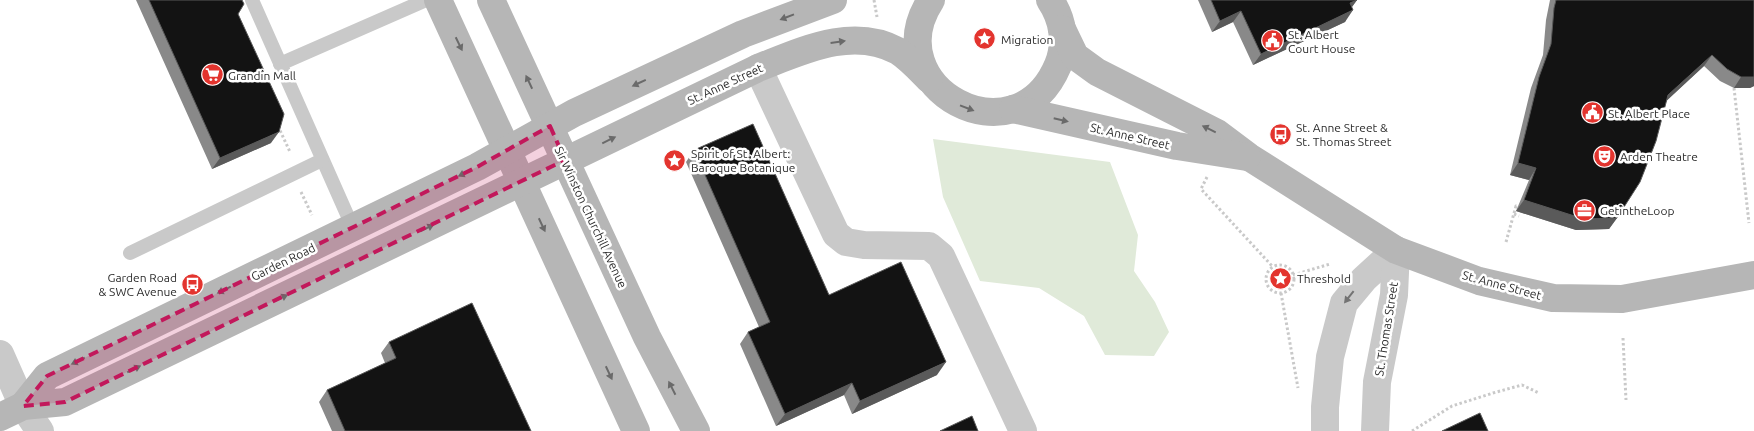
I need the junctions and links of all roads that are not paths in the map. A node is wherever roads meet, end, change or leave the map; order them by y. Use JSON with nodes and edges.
{"nodes":[{"id":1,"x":252,"y":0,"type":"edge"},
{"id":2,"x":426,"y":0,"type":"edge"},
{"id":3,"x":438,"y":0,"type":"edge"},
{"id":4,"x":491,"y":0,"type":"edge"},
{"id":5,"x":833,"y":0,"type":"edge"},
{"id":6,"x":930,"y":0,"type":"edge"},
{"id":7,"x":1056,"y":10,"type":"edge"},
{"id":8,"x":280,"y":64,"type":"junction"},
{"id":9,"x":758,"y":68,"type":"junction"},
{"id":10,"x":929,"y":80,"type":"junction"},
{"id":11,"x":1013,"y":109,"type":"junction"},
{"id":12,"x":550,"y":126,"type":"junction"},
{"id":13,"x":508,"y":151,"type":"junction"},
{"id":14,"x":1249,"y":157,"type":"junction"},
{"id":15,"x":322,"y":160,"type":"junction"},
{"id":16,"x":565,"y":160,"type":"junction"},
{"id":17,"x":521,"y":181,"type":"junction"},
{"id":18,"x":353,"y":228,"type":"junction"},
{"id":19,"x":1396,"y":250,"type":"junction"},
{"id":20,"x":130,"y":253,"type":"dead end"},
{"id":21,"x":1754,"y":274,"type":"edge"},
{"id":22,"x":0,"y":354,"type":"edge"},
{"id":23,"x":12,"y":411,"type":"edge"},
{"id":24,"x":40,"y":431,"type":"edge"},
{"id":25,"x":636,"y":431,"type":"edge"},
{"id":26,"x":696,"y":431,"type":"edge"},
{"id":27,"x":1023,"y":431,"type":"edge"},
{"id":28,"x":1325,"y":431,"type":"edge"},
{"id":29,"x":1375,"y":431,"type":"edge"}],
"edges":[{"from":1,"to":8,"type":"lane"},
{"from":2,"to":8,"type":"lane"},
{"from":3,"to":13,"type":"street","one_way":true},
{"from":12,"to":4,"type":"street","name":"Sir Winston Churchill Avenue","one_way":true},
{"from":5,"to":12,"type":"street","one_way":true},
{"from":6,"to":10,"type":"street"},
{"from":7,"to":11,"type":"street"},
{"from":14,"to":7,"type":"street","name":"St. Anne Street","one_way":true},
{"from":8,"to":15,"type":"lane"},
{"from":9,"to":10,"type":"street","name":"St. Anne Street","one_way":true},
{"from":16,"to":9,"type":"street","name":"St. Anne Street","one_way":true},
{"from":9,"to":27,"type":"street"},
{"from":10,"to":11,"type":"street","name":"St. Anne Street","one_way":true},
{"from":11,"to":14,"type":"street","name":"St. Anne Street","one_way":true},
{"from":12,"to":13,"type":"street","name":"Garden Road"},
{"from":12,"to":16,"type":"street","name":"Sir Winston Churchill Avenue"},
{"from":13,"to":17,"type":"street"},
{"from":13,"to":18,"type":"street","name":"Garden Road","one_way":true},
{"from":14,"to":19,"type":"street","name":"St. Anne Street"},
{"from":15,"to":18,"type":"lane"},
{"from":15,"to":20,"type":"lane"},
{"from":16,"to":17,"type":"street","name":"St. Anne Street"},
{"from":26,"to":16,"type":"street","name":"Sir Winston Churchill Avenue","one_way":true},
{"from":23,"to":17,"type":"street","one_way":true},
{"from":17,"to":25,"type":"street","one_way":true},
{"from":18,"to":23,"type":"street","name":"Garden Road","one_way":true},
{"from":19,"to":21,"type":"street","name":"St. Anne Street"},
{"from":19,"to":28,"type":"street","name":"St. Thomas Street","one_way":true},
{"from":19,"to":29,"type":"street","name":"St. Thomas Street"},
{"from":22,"to":23,"type":"street"},
{"from":23,"to":24,"type":"street"}]}
